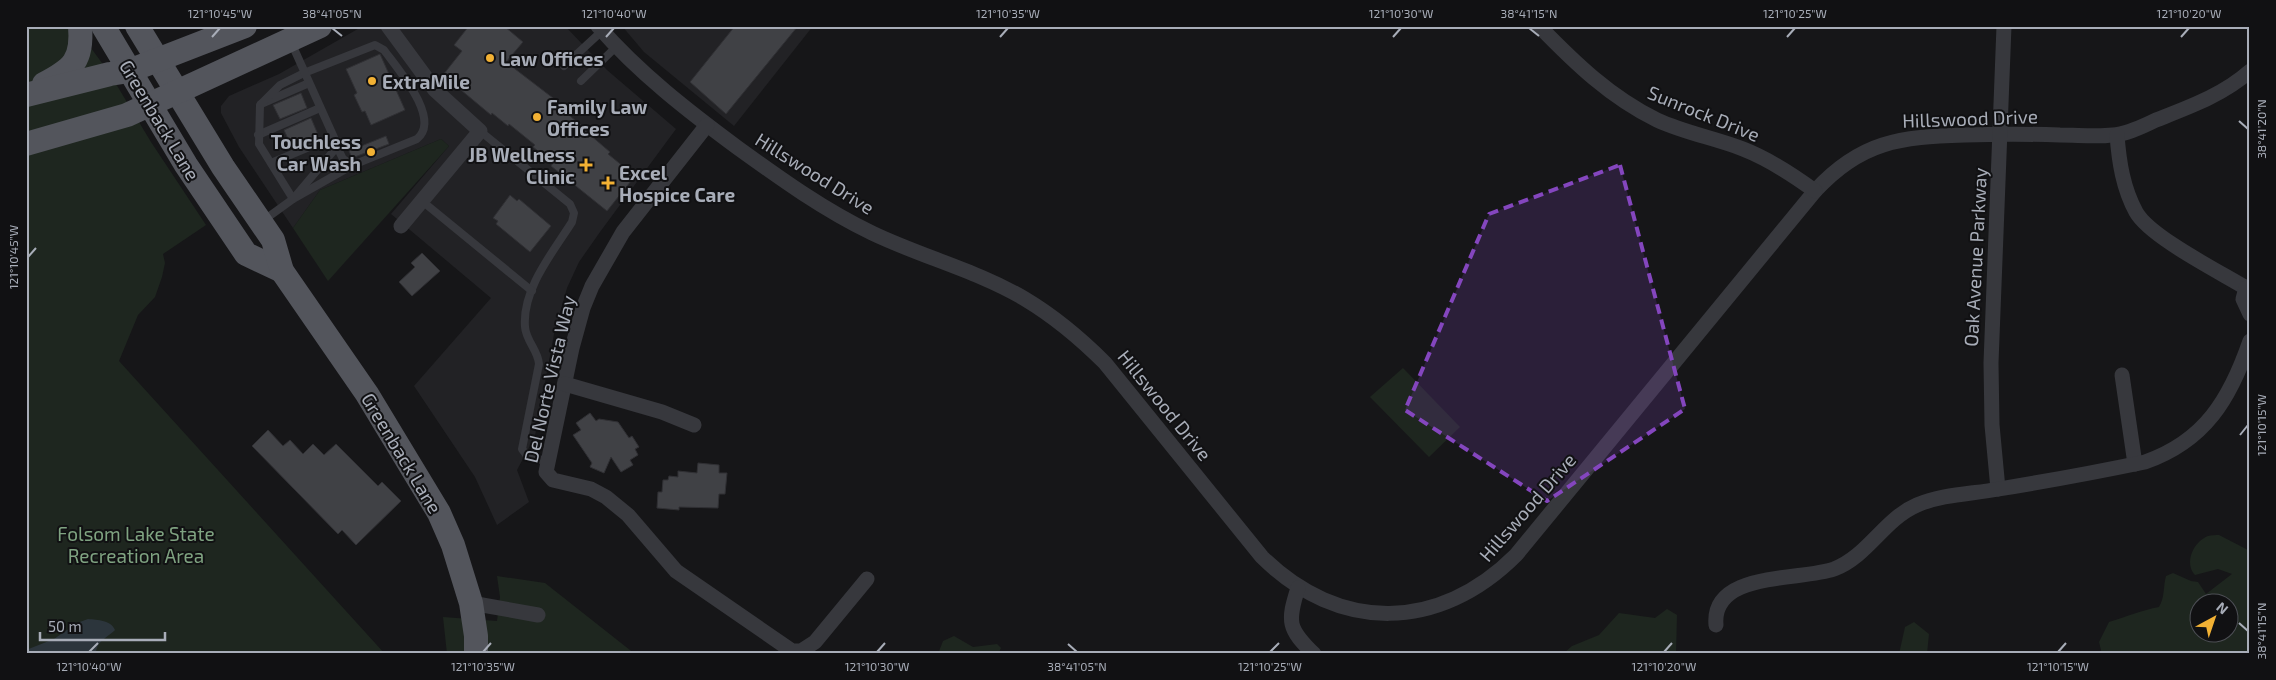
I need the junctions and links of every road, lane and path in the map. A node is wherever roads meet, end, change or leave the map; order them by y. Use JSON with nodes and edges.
{"nodes":[{"id":1,"x":80,"y":26,"type":"edge"},
{"id":2,"x":103,"y":26,"type":"edge"},
{"id":3,"x":137,"y":26,"type":"edge"},
{"id":4,"x":245,"y":26,"type":"edge"},
{"id":5,"x":320,"y":26,"type":"edge"},
{"id":6,"x":388,"y":26,"type":"edge"},
{"id":7,"x":1539,"y":26,"type":"edge"},
{"id":8,"x":2004,"y":26,"type":"edge"},
{"id":9,"x":600,"y":29,"type":"edge"},
{"id":10,"x":291,"y":40,"type":"junction"},
{"id":11,"x":617,"y":46,"type":"junction"},
{"id":12,"x":157,"y":61,"type":"junction"},
{"id":13,"x":564,"y":66,"type":"dead end"},
{"id":14,"x":2250,"y":71,"type":"edge"},
{"id":15,"x":120,"y":72,"type":"junction"},
{"id":16,"x":304,"y":72,"type":"junction"},
{"id":17,"x":581,"y":81,"type":"dead end"},
{"id":18,"x":309,"y":84,"type":"junction"},
{"id":19,"x":176,"y":92,"type":"junction"},
{"id":20,"x":26,"y":94,"type":"edge"},
{"id":21,"x":150,"y":105,"type":"junction"},
{"id":22,"x":260,"y":105,"type":"junction"},
{"id":23,"x":320,"y":108,"type":"junction"},
{"id":24,"x":707,"y":125,"type":"junction"},
{"id":25,"x":480,"y":131,"type":"junction"},
{"id":26,"x":2001,"y":134,"type":"junction"},
{"id":27,"x":258,"y":135,"type":"junction"},
{"id":28,"x":2117,"y":135,"type":"junction"},
{"id":29,"x":333,"y":136,"type":"junction"},
{"id":30,"x":26,"y":144,"type":"edge"},
{"id":31,"x":336,"y":145,"type":"junction"},
{"id":32,"x":270,"y":163,"type":"junction"},
{"id":33,"x":352,"y":165,"type":"junction"},
{"id":34,"x":1815,"y":192,"type":"junction"},
{"id":35,"x":293,"y":199,"type":"junction"},
{"id":36,"x":422,"y":201,"type":"junction"},
{"id":37,"x":261,"y":222,"type":"junction"},
{"id":38,"x":401,"y":226,"type":"dead end"},
{"id":39,"x":282,"y":271,"type":"junction"},
{"id":40,"x":2248,"y":287,"type":"edge"},
{"id":41,"x":532,"y":291,"type":"junction"},
{"id":42,"x":2250,"y":314,"type":"edge"},
{"id":43,"x":2250,"y":341,"type":"edge"},
{"id":44,"x":2122,"y":375,"type":"dead end"},
{"id":45,"x":565,"y":384,"type":"junction"},
{"id":46,"x":694,"y":425,"type":"dead end"},
{"id":47,"x":547,"y":462,"type":"junction"},
{"id":48,"x":2135,"y":464,"type":"junction"},
{"id":49,"x":1998,"y":489,"type":"junction"},
{"id":50,"x":866,"y":579,"type":"dead end"},
{"id":51,"x":1298,"y":588,"type":"junction"},
{"id":52,"x":471,"y":603,"type":"junction"},
{"id":53,"x":538,"y":615,"type":"dead end"},
{"id":54,"x":1716,"y":625,"type":"dead end"},
{"id":55,"x":476,"y":654,"type":"edge"},
{"id":56,"x":1314,"y":654,"type":"edge"}],
"edges":[{"from":1,"to":20,"type":"main road"},
{"from":2,"to":15,"type":"main road","name":"Greenback Lane"},
{"from":3,"to":12,"type":"main road","name":"Greenback Lane"},
{"from":4,"to":12,"type":"main road"},
{"from":5,"to":10,"type":"main road"},
{"from":6,"to":25,"type":"street"},
{"from":7,"to":34,"type":"street","name":"Sunrock Drive"},
{"from":8,"to":26,"type":"street","name":"Oak Avenue Parkway"},
{"from":9,"to":11,"type":"street","name":"Hillswood Drive"},
{"from":9,"to":13,"type":"lane"},
{"from":10,"to":16,"type":"lane"},
{"from":10,"to":19,"type":"main road"},
{"from":11,"to":17,"type":"lane"},
{"from":11,"to":24,"type":"street","name":"Hillswood Drive"},
{"from":12,"to":15,"type":"main road"},
{"from":12,"to":19,"type":"main road","name":"Greenback Lane"},
{"from":14,"to":28,"type":"street","name":"Hillswood Drive"},
{"from":15,"to":20,"type":"main road"},
{"from":15,"to":21,"type":"main road","name":"Greenback Lane"},
{"from":16,"to":18,"type":"lane"},
{"from":16,"to":22,"type":"lane"},
{"from":16,"to":33,"type":"lane"},
{"from":18,"to":22,"type":"lane"},
{"from":18,"to":23,"type":"lane"},
{"from":19,"to":21,"type":"main road"},
{"from":19,"to":37,"type":"main road","name":"Greenback Lane"},
{"from":21,"to":30,"type":"main road"},
{"from":21,"to":39,"type":"main road","name":"Greenback Lane"},
{"from":22,"to":27,"type":"lane"},
{"from":23,"to":27,"type":"lane"},
{"from":23,"to":29,"type":"lane"},
{"from":24,"to":45,"type":"street","name":"Del Norte Vista Way"},
{"from":24,"to":51,"type":"street","name":"Hillswood Drive"},
{"from":25,"to":36,"type":"street"},
{"from":25,"to":41,"type":"lane"},
{"from":26,"to":28,"type":"street","name":"Hillswood Drive"},
{"from":26,"to":34,"type":"street","name":"Hillswood Drive"},
{"from":26,"to":49,"type":"street","name":"Oak Avenue Parkway"},
{"from":27,"to":32,"type":"lane"},
{"from":28,"to":40,"type":"street"},
{"from":29,"to":31,"type":"lane"},
{"from":29,"to":32,"type":"lane"},
{"from":31,"to":33,"type":"lane"},
{"from":31,"to":35,"type":"lane"},
{"from":32,"to":35,"type":"lane"},
{"from":33,"to":35,"type":"lane"},
{"from":34,"to":51,"type":"street","name":"Hillswood Drive"},
{"from":35,"to":37,"type":"lane"},
{"from":36,"to":38,"type":"street"},
{"from":36,"to":41,"type":"lane"},
{"from":37,"to":39,"type":"main road","name":"Greenback Lane"},
{"from":39,"to":52,"type":"main road","name":"Greenback Lane"},
{"from":40,"to":42,"type":"street"},
{"from":41,"to":47,"type":"lane"},
{"from":43,"to":48,"type":"street"},
{"from":44,"to":48,"type":"street"},
{"from":45,"to":46,"type":"street"},
{"from":45,"to":47,"type":"street","name":"Del Norte Vista Way"},
{"from":47,"to":50,"type":"street","name":"Del Norte Vista Way"},
{"from":48,"to":49,"type":"street"},
{"from":49,"to":54,"type":"street"},
{"from":51,"to":56,"type":"street"},
{"from":52,"to":53,"type":"street"},
{"from":52,"to":55,"type":"main road","name":"Greenback Lane"}]}
